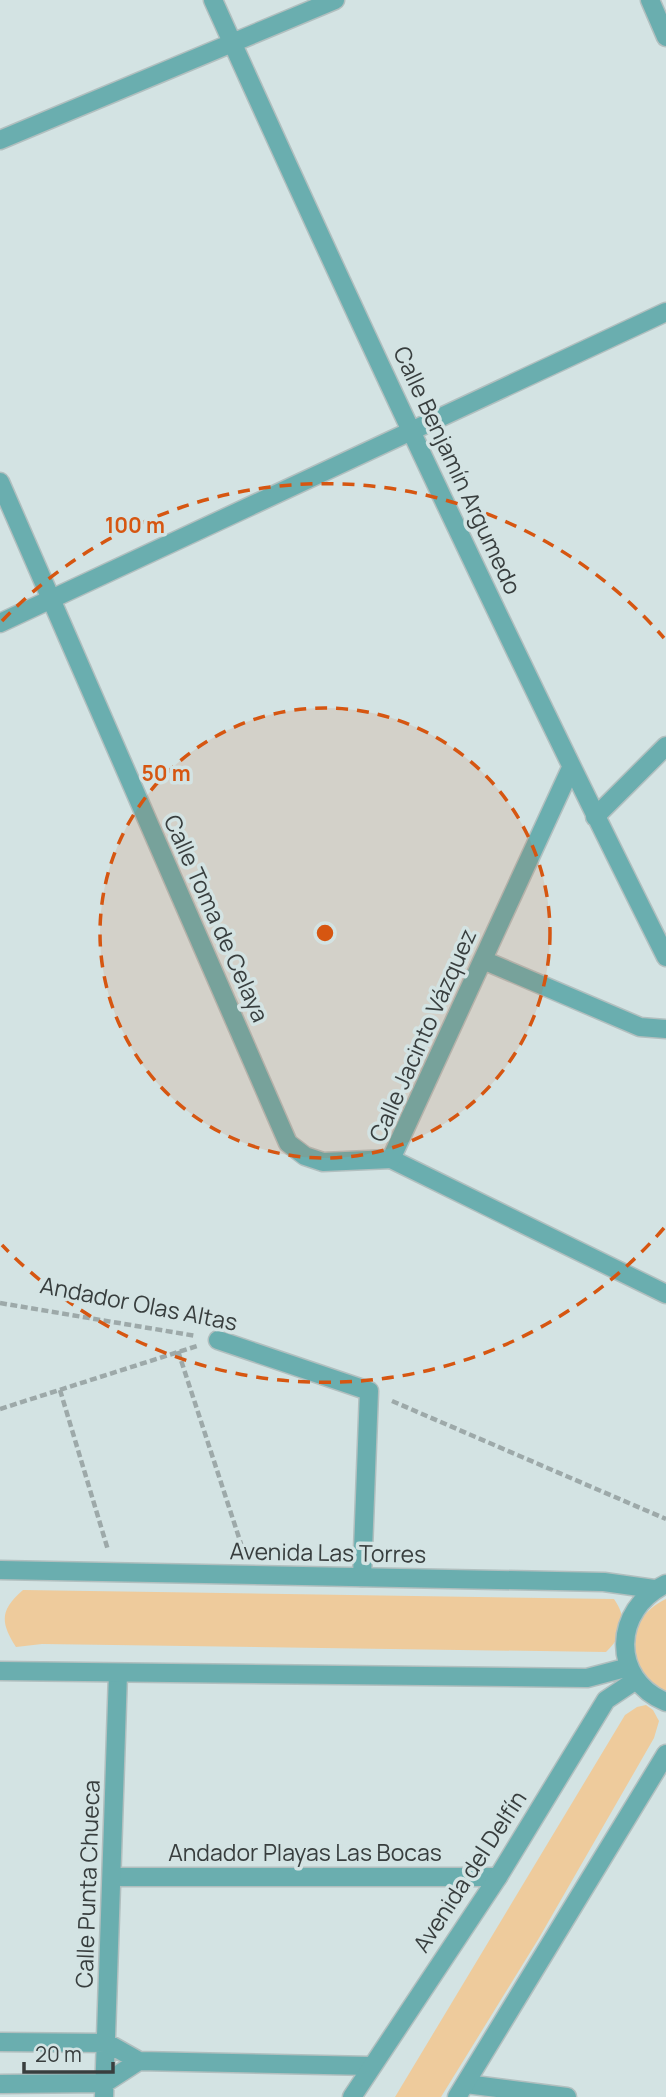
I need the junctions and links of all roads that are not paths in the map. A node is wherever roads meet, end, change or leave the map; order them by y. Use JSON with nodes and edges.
{"nodes":[{"id":1,"x":214,"y":0,"type":"edge"},
{"id":2,"x":335,"y":0,"type":"edge"},
{"id":3,"x":650,"y":0,"type":"edge"},
{"id":4,"x":666,"y":37,"type":"edge"},
{"id":5,"x":233,"y":43,"type":"junction"},
{"id":6,"x":0,"y":140,"type":"edge"},
{"id":7,"x":666,"y":312,"type":"edge"},
{"id":8,"x":412,"y":431,"type":"junction"},
{"id":9,"x":0,"y":482,"type":"edge"},
{"id":10,"x":51,"y":600,"type":"junction"},
{"id":11,"x":0,"y":623,"type":"edge"},
{"id":12,"x":666,"y":746,"type":"edge"},
{"id":13,"x":571,"y":768,"type":"junction"},
{"id":14,"x":595,"y":817,"type":"junction"},
{"id":15,"x":666,"y":957,"type":"edge"},
{"id":16,"x":483,"y":960,"type":"junction"},
{"id":17,"x":666,"y":1029,"type":"edge"},
{"id":18,"x":391,"y":1159,"type":"junction"},
{"id":19,"x":666,"y":1294,"type":"edge"},
{"id":20,"x":218,"y":1340,"type":"road end"},
{"id":21,"x":0,"y":1570,"type":"edge"},
{"id":22,"x":362,"y":1577,"type":"junction"},
{"id":23,"x":660,"y":1587,"type":"edge"},
{"id":24,"x":0,"y":1671,"type":"edge"},
{"id":25,"x":118,"y":1673,"type":"junction"},
{"id":26,"x":632,"y":1673,"type":"junction"},
{"id":27,"x":666,"y":1702,"type":"edge"},
{"id":28,"x":666,"y":1754,"type":"edge"},
{"id":29,"x":112,"y":1877,"type":"junction"},
{"id":30,"x":498,"y":1877,"type":"junction"},
{"id":31,"x":0,"y":2042,"type":"edge"},
{"id":32,"x":107,"y":2043,"type":"junction"},
{"id":33,"x":139,"y":2061,"type":"junction"},
{"id":34,"x":371,"y":2066,"type":"junction"},
{"id":35,"x":0,"y":2084,"type":"edge"},
{"id":36,"x":105,"y":2090,"type":"edge"},
{"id":37,"x":461,"y":2090,"type":"edge"},
{"id":38,"x":352,"y":2097,"type":"edge"},
{"id":39,"x":566,"y":2097,"type":"edge"}],
"edges":[{"from":1,"to":5,"type":"street","name":"Calle Benjamín Argumedo"},
{"from":2,"to":5,"type":"street"},
{"from":3,"to":4,"type":"street"},
{"from":5,"to":6,"type":"street"},
{"from":5,"to":8,"type":"street","name":"Calle Benjamín Argumedo"},
{"from":7,"to":8,"type":"street"},
{"from":8,"to":10,"type":"street"},
{"from":8,"to":13,"type":"street","name":"Calle Benjamín Argumedo"},
{"from":9,"to":10,"type":"street","name":"Calle Toma de Celaya"},
{"from":10,"to":11,"type":"street"},
{"from":10,"to":18,"type":"street","name":"Calle Toma de Celaya"},
{"from":12,"to":14,"type":"street"},
{"from":13,"to":14,"type":"street","name":"Calle Benjamín Argumedo"},
{"from":13,"to":16,"type":"street","name":"Calle Jacinto Vázquez"},
{"from":14,"to":15,"type":"street","name":"Calle Benjamín Argumedo"},
{"from":16,"to":17,"type":"street"},
{"from":16,"to":18,"type":"street","name":"Calle Jacinto Vázquez"},
{"from":18,"to":19,"type":"street","name":"Calle Jacinto Vázquez"},
{"from":20,"to":22,"type":"street","name":"Andador Olas Altas"},
{"from":21,"to":22,"type":"street","name":"Avenida Las Torres"},
{"from":22,"to":23,"type":"street","name":"Avenida Las Torres"},
{"from":23,"to":26,"type":"street"},
{"from":24,"to":25,"type":"street"},
{"from":25,"to":26,"type":"street"},
{"from":25,"to":29,"type":"street","name":"Calle Punta Chueca"},
{"from":26,"to":27,"type":"street"},
{"from":26,"to":30,"type":"street","name":"Avenida del Delfín"},
{"from":28,"to":37,"type":"street"},
{"from":29,"to":30,"type":"street","name":"Andador Playas Las Bocas"},
{"from":29,"to":32,"type":"street","name":"Calle Punta Chueca"},
{"from":30,"to":34,"type":"street","name":"Avenida del Delfín"},
{"from":31,"to":32,"type":"street"},
{"from":32,"to":33,"type":"street"},
{"from":32,"to":36,"type":"street","name":"Calle Punta Chueca"},
{"from":33,"to":34,"type":"street"},
{"from":33,"to":36,"type":"street"},
{"from":34,"to":38,"type":"street","name":"Avenida del Delfín"},
{"from":35,"to":36,"type":"street"},
{"from":37,"to":39,"type":"street"}]}
